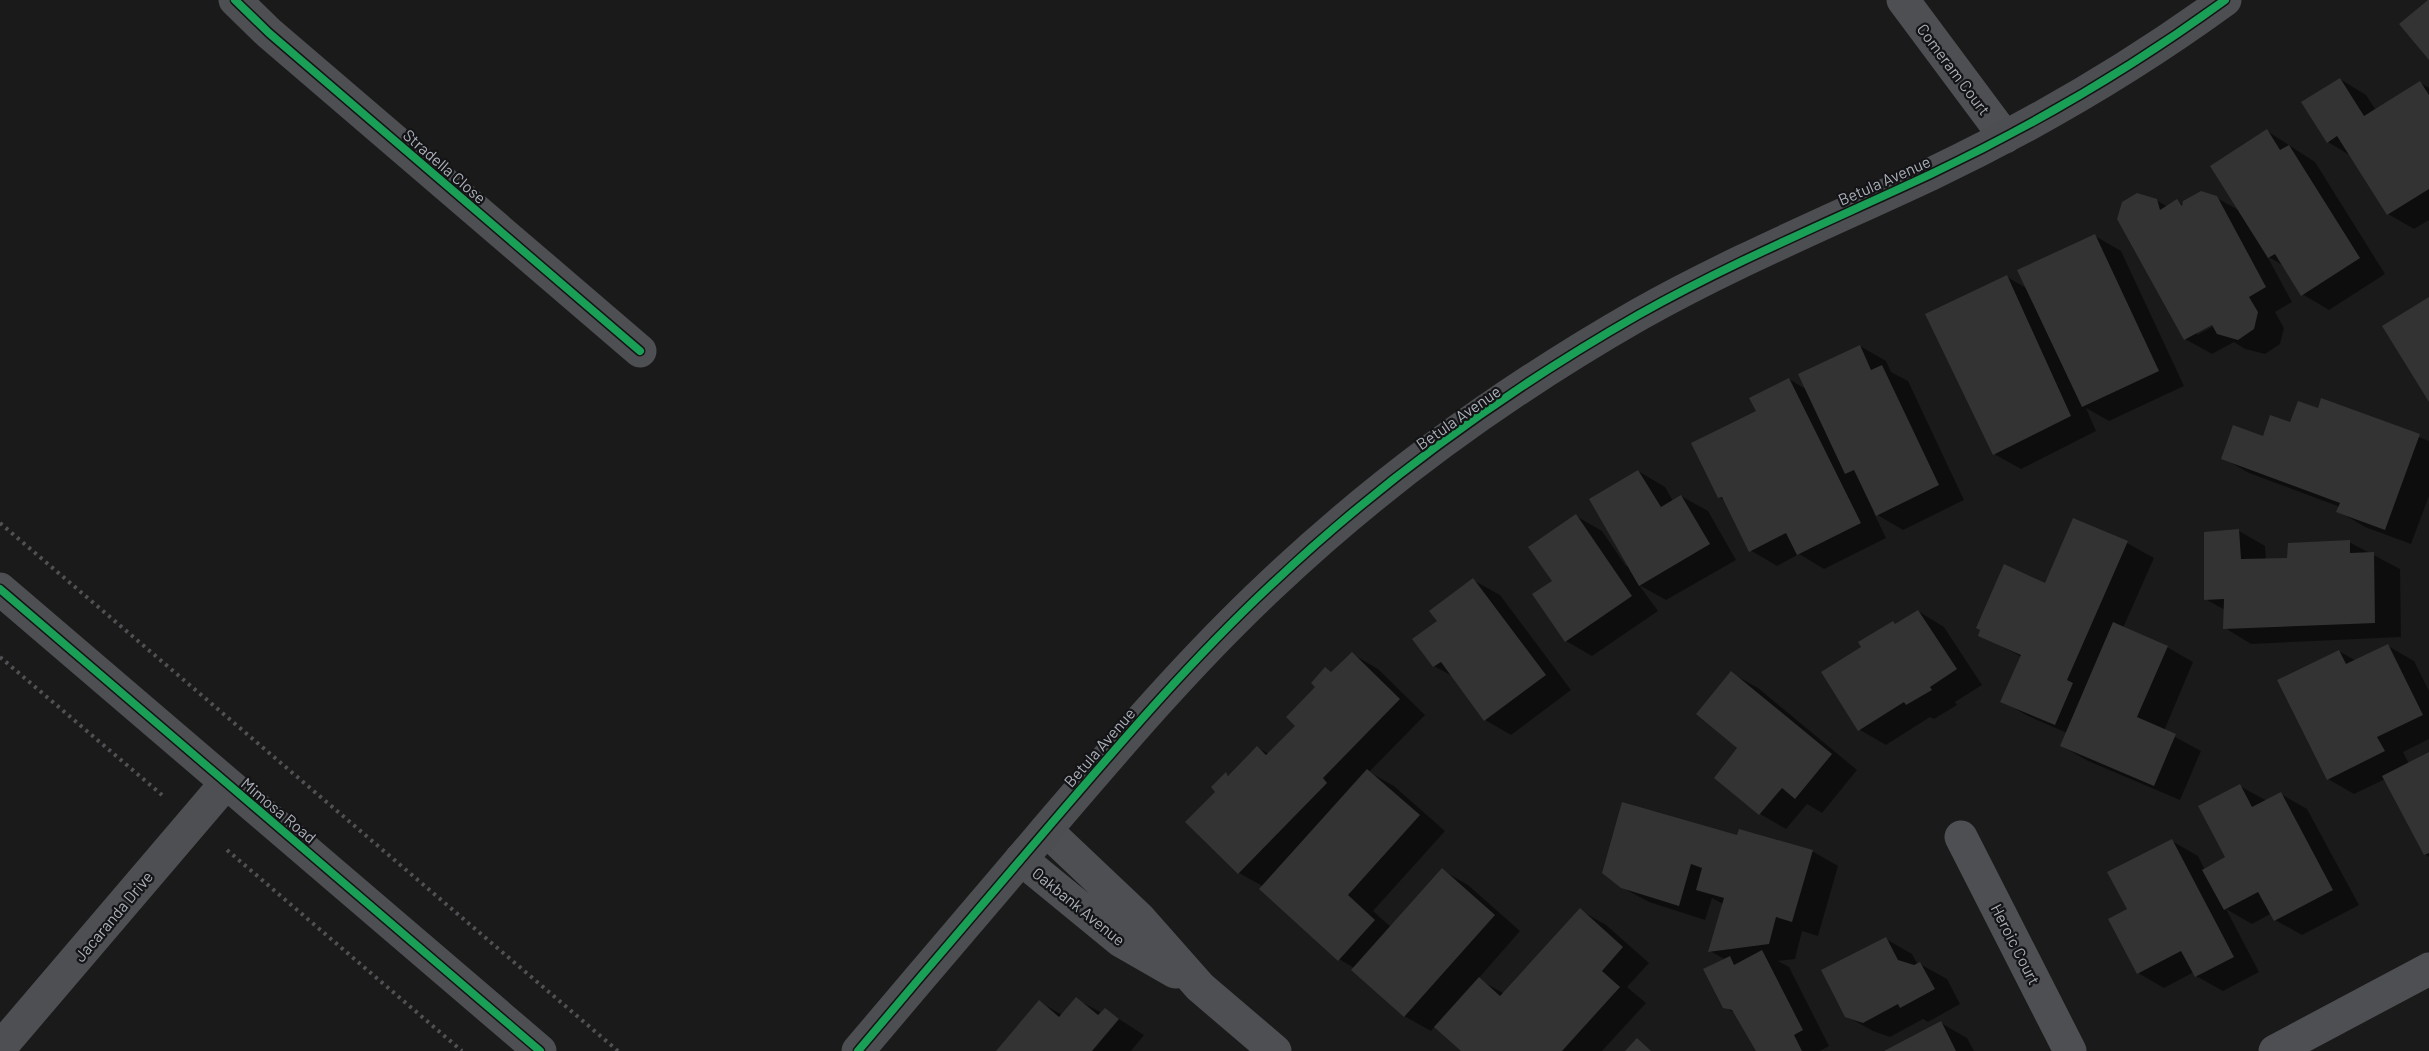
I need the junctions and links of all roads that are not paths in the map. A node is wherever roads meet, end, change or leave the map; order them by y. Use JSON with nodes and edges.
{"nodes":[{"id":1,"x":235,"y":0,"type":"edge"},
{"id":2,"x":1903,"y":0,"type":"edge"},
{"id":3,"x":2225,"y":0,"type":"edge"},
{"id":4,"x":2005,"y":137,"type":"junction"},
{"id":5,"x":640,"y":351,"type":"dead end"},
{"id":6,"x":0,"y":589,"type":"edge"},
{"id":7,"x":226,"y":783,"type":"junction"},
{"id":8,"x":1046,"y":830,"type":"junction"},
{"id":9,"x":1961,"y":837,"type":"dead end"},
{"id":10,"x":1021,"y":859,"type":"junction"},
{"id":11,"x":2429,"y":969,"type":"edge"},
{"id":12,"x":1200,"y":987,"type":"junction"},
{"id":13,"x":0,"y":1048,"type":"edge"},
{"id":14,"x":540,"y":1051,"type":"edge"},
{"id":15,"x":858,"y":1051,"type":"edge"},
{"id":16,"x":1275,"y":1051,"type":"edge"},
{"id":17,"x":2070,"y":1051,"type":"edge"},
{"id":18,"x":2275,"y":1051,"type":"edge"}],
"edges":[{"from":1,"to":5,"type":"street","name":"Stradella Close"},
{"from":2,"to":4,"type":"street","name":"Comeram Court"},
{"from":3,"to":4,"type":"street","name":"Betula Avenue"},
{"from":4,"to":8,"type":"street","name":"Betula Avenue"},
{"from":6,"to":7,"type":"street","name":"Mimosa Road"},
{"from":7,"to":13,"type":"street","name":"Jacaranda Drive"},
{"from":7,"to":14,"type":"street","name":"Mimosa Road"},
{"from":8,"to":10,"type":"street","name":"Betula Avenue"},
{"from":8,"to":12,"type":"street","name":"Oakbank Avenue"},
{"from":9,"to":17,"type":"street","name":"Heroic Court"},
{"from":10,"to":12,"type":"street","name":"Oakbank Avenue"},
{"from":10,"to":15,"type":"street","name":"Betula Avenue"},
{"from":11,"to":18,"type":"street"},
{"from":12,"to":16,"type":"street","name":"Oakbank Avenue"}]}
